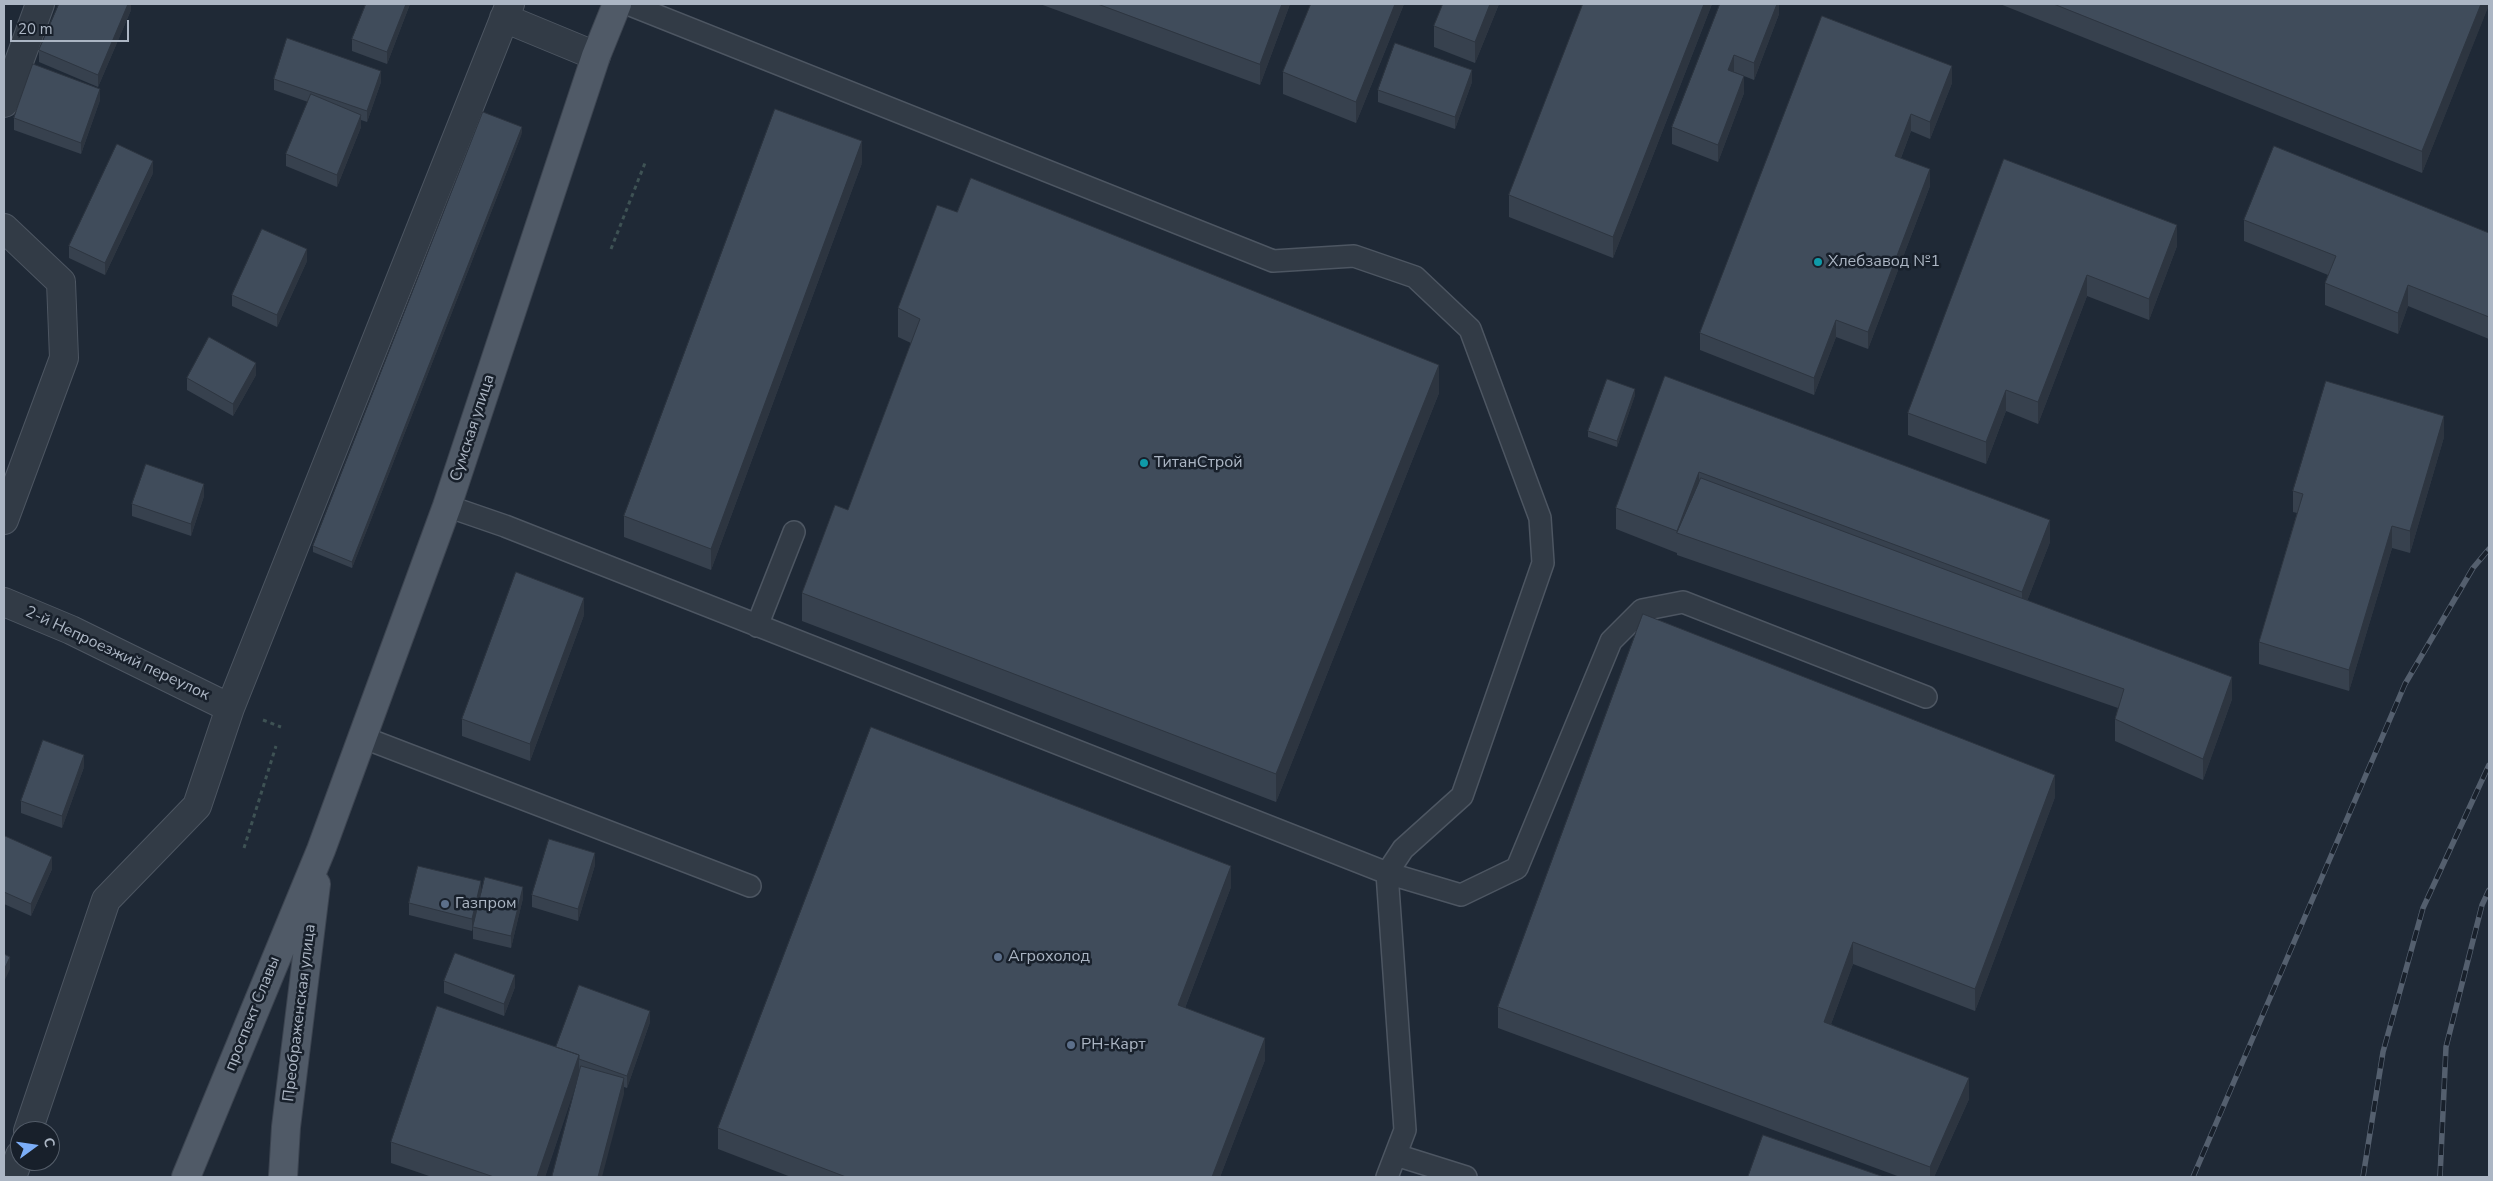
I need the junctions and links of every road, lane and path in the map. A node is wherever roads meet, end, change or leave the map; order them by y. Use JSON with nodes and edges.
{"nodes":[{"id":1,"x":40,"y":4,"type":"edge"},
{"id":2,"x":617,"y":4,"type":"edge"},
{"id":3,"x":628,"y":4,"type":"edge"},
{"id":4,"x":507,"y":11,"type":"edge"},
{"id":5,"x":596,"y":56,"type":"junction"},
{"id":6,"x":4,"y":103,"type":"edge"},
{"id":7,"x":645,"y":163,"type":"dead end"},
{"id":8,"x":4,"y":228,"type":"edge"},
{"id":9,"x":611,"y":249,"type":"dead end"},
{"id":10,"x":447,"y":506,"type":"junction"},
{"id":11,"x":4,"y":520,"type":"edge"},
{"id":12,"x":794,"y":532,"type":"dead end"},
{"id":13,"x":4,"y":602,"type":"edge"},
{"id":14,"x":757,"y":626,"type":"junction"},
{"id":15,"x":1926,"y":697,"type":"dead end"},
{"id":16,"x":230,"y":708,"type":"junction"},
{"id":17,"x":362,"y":737,"type":"junction"},
{"id":18,"x":276,"y":746,"type":"dead end"},
{"id":19,"x":244,"y":848,"type":"dead end"},
{"id":20,"x":320,"y":850,"type":"junction"},
{"id":21,"x":1387,"y":873,"type":"junction"},
{"id":22,"x":750,"y":886,"type":"dead end"},
{"id":23,"x":31,"y":1121,"type":"edge"},
{"id":24,"x":1396,"y":1155,"type":"junction"},
{"id":25,"x":186,"y":1177,"type":"edge"},
{"id":26,"x":283,"y":1177,"type":"edge"},
{"id":27,"x":1387,"y":1177,"type":"edge"},
{"id":28,"x":1466,"y":1177,"type":"edge"}],
"edges":[{"from":1,"to":6,"type":"street"},
{"from":2,"to":5,"type":"main road","name":"Сумская улица"},
{"from":3,"to":21,"type":"lane"},
{"from":4,"to":5,"type":"street"},
{"from":4,"to":16,"type":"street"},
{"from":5,"to":10,"type":"main road","name":"Сумская улица"},
{"from":7,"to":9,"type":"path"},
{"from":8,"to":11,"type":"street"},
{"from":10,"to":14,"type":"lane"},
{"from":10,"to":17,"type":"main road","name":"Сумская улица"},
{"from":12,"to":14,"type":"lane"},
{"from":13,"to":16,"type":"street","name":"2-й Непроезжий переулок"},
{"from":14,"to":21,"type":"lane"},
{"from":15,"to":21,"type":"lane"},
{"from":16,"to":23,"type":"street"},
{"from":17,"to":20,"type":"main road","name":"Сумская улица"},
{"from":17,"to":22,"type":"lane"},
{"from":18,"to":19,"type":"path"},
{"from":20,"to":25,"type":"main road","name":"проспект Славы"},
{"from":20,"to":26,"type":"main road","name":"Преображенская улица"},
{"from":21,"to":24,"type":"lane"},
{"from":24,"to":27,"type":"lane"},
{"from":24,"to":28,"type":"lane"}]}
